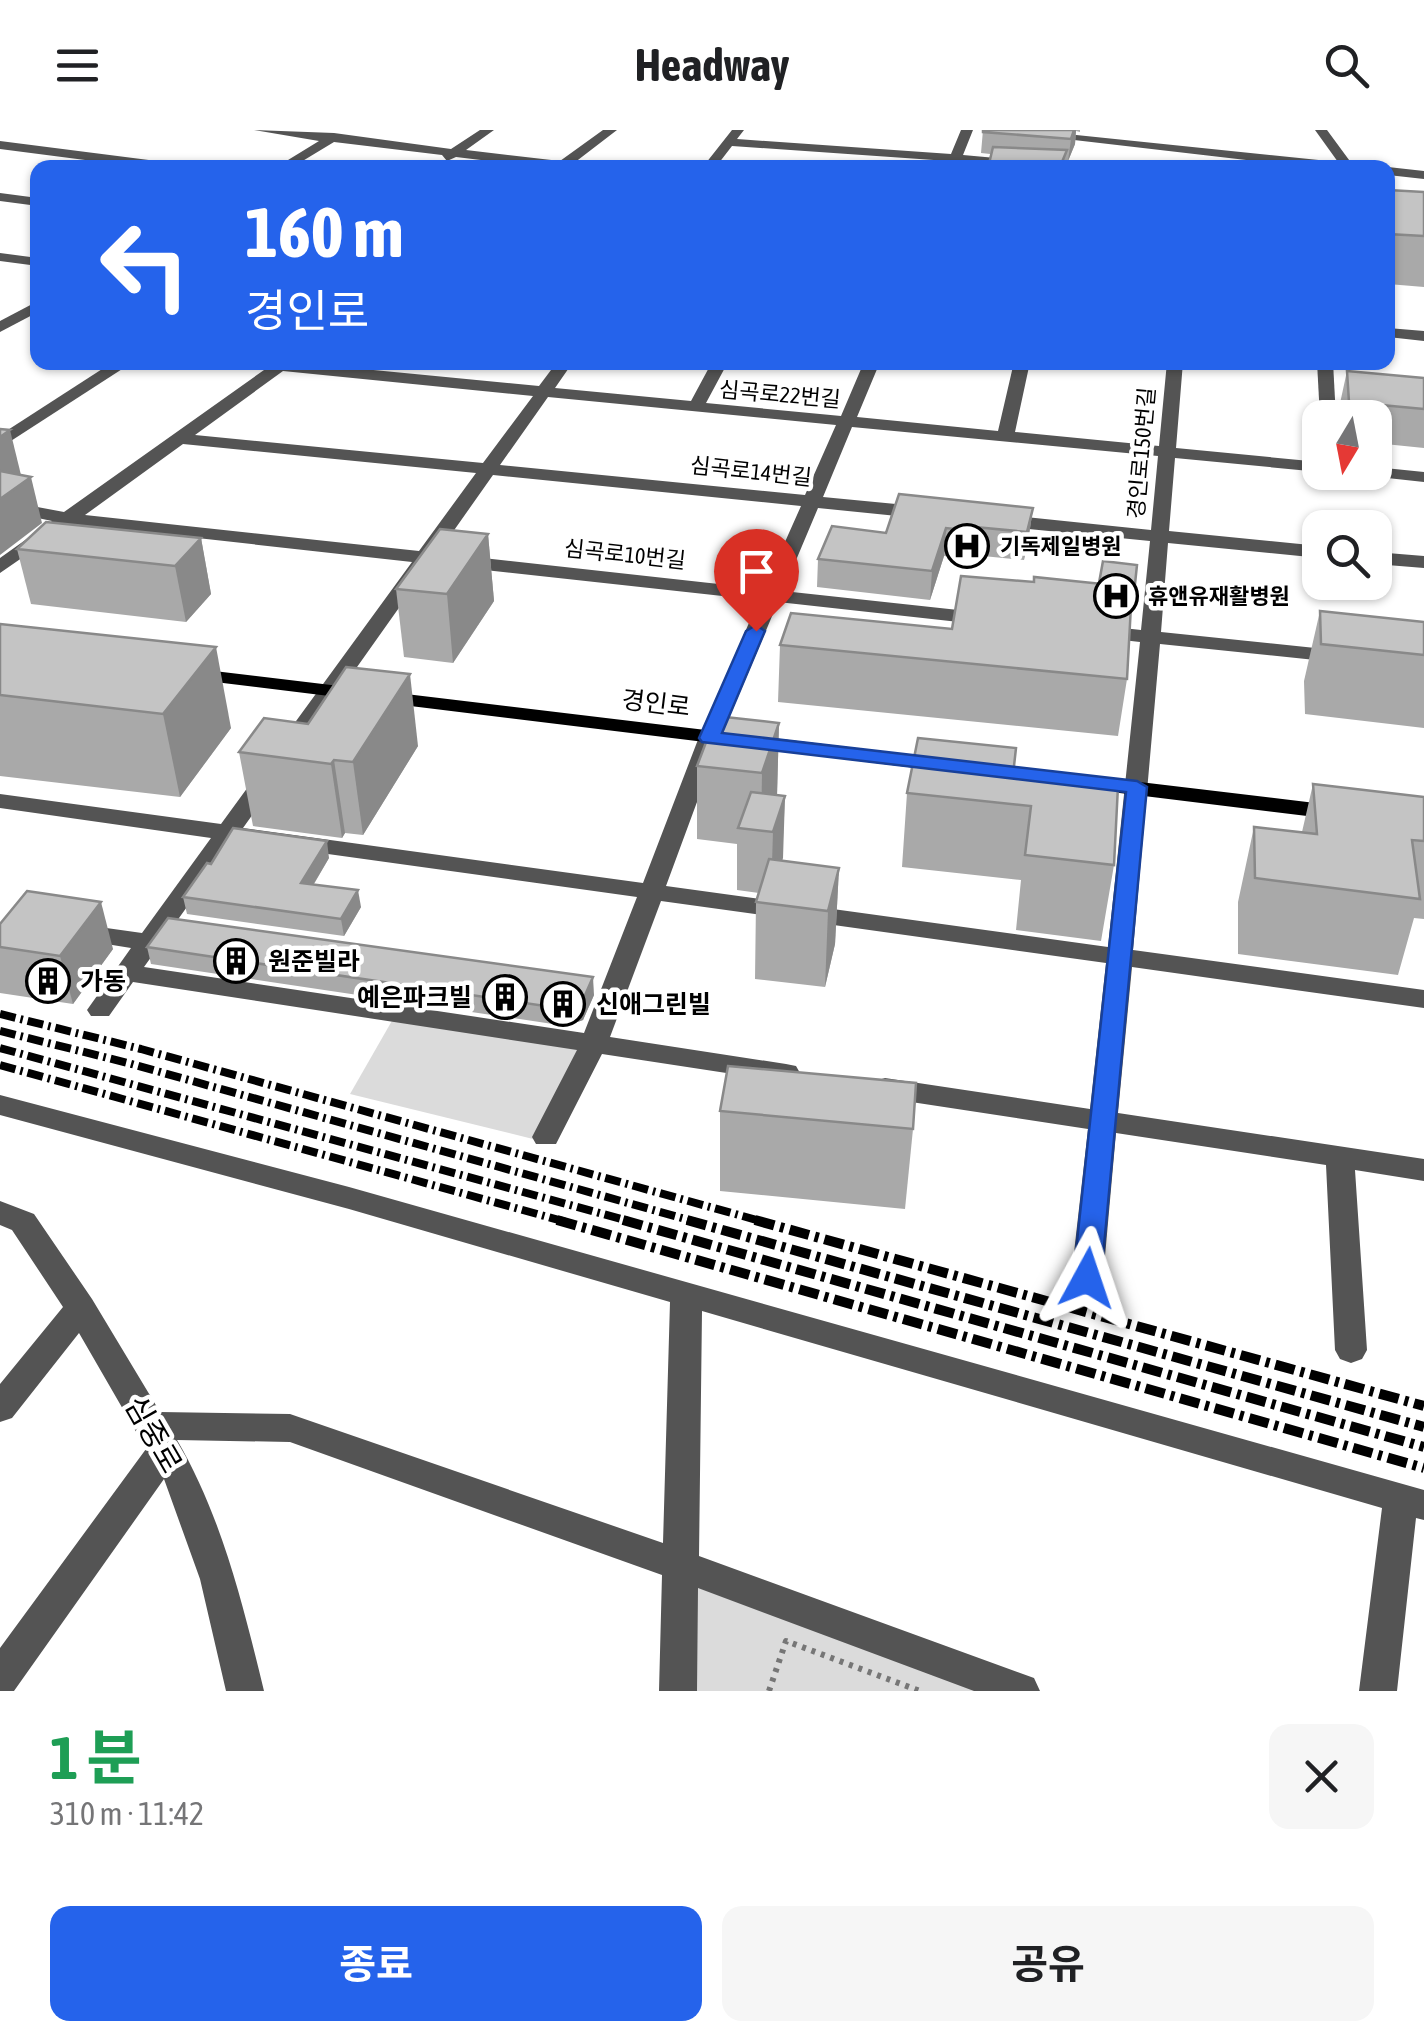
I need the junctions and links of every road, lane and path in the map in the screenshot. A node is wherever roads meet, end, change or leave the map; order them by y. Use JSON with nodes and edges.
{"nodes":[{"id":1,"x":260,"y":130,"type":"edge"},
{"id":2,"x":347,"y":130,"type":"edge"},
{"id":3,"x":488,"y":130,"type":"edge"},
{"id":4,"x":611,"y":130,"type":"edge"},
{"id":5,"x":738,"y":130,"type":"edge"},
{"id":6,"x":967,"y":130,"type":"edge"},
{"id":7,"x":994,"y":130,"type":"edge"},
{"id":8,"x":1321,"y":130,"type":"edge"},
{"id":9,"x":44,"y":136,"type":"dead end"},
{"id":10,"x":332,"y":138,"type":"junction"},
{"id":11,"x":728,"y":142,"type":"junction"},
{"id":12,"x":0,"y":146,"type":"edge"},
{"id":13,"x":18,"y":148,"type":"junction"},
{"id":14,"x":1194,"y":151,"type":"junction"},
{"id":15,"x":452,"y":153,"type":"junction"},
{"id":16,"x":0,"y":156,"type":"edge"},
{"id":17,"x":115,"y":160,"type":"edge"},
{"id":18,"x":295,"y":160,"type":"edge"},
{"id":19,"x":442,"y":160,"type":"edge"},
{"id":20,"x":506,"y":160,"type":"edge"},
{"id":21,"x":570,"y":160,"type":"edge"},
{"id":22,"x":714,"y":160,"type":"edge"},
{"id":23,"x":931,"y":160,"type":"edge"},
{"id":24,"x":955,"y":160,"type":"edge"},
{"id":25,"x":1193,"y":160,"type":"edge"},
{"id":26,"x":1286,"y":160,"type":"edge"},
{"id":27,"x":1343,"y":160,"type":"edge"},
{"id":28,"x":1395,"y":172,"type":"edge"},
{"id":29,"x":1424,"y":175,"type":"edge"},
{"id":30,"x":0,"y":197,"type":"edge"},
{"id":31,"x":30,"y":201,"type":"edge"},
{"id":32,"x":0,"y":257,"type":"edge"},
{"id":33,"x":30,"y":261,"type":"edge"},
{"id":34,"x":30,"y":309,"type":"edge"},
{"id":35,"x":1,"y":325,"type":"edge"},
{"id":36,"x":30,"y":329,"type":"edge"},
{"id":37,"x":1395,"y":334,"type":"edge"},
{"id":38,"x":1424,"y":336,"type":"edge"},
{"id":39,"x":113,"y":370,"type":"edge"},
{"id":40,"x":275,"y":370,"type":"edge"},
{"id":41,"x":314,"y":370,"type":"edge"},
{"id":42,"x":433,"y":370,"type":"edge"},
{"id":43,"x":559,"y":370,"type":"edge"},
{"id":44,"x":716,"y":370,"type":"edge"},
{"id":45,"x":869,"y":370,"type":"edge"},
{"id":46,"x":1020,"y":370,"type":"edge"},
{"id":47,"x":1174,"y":370,"type":"edge"},
{"id":48,"x":1325,"y":370,"type":"edge"},
{"id":49,"x":422,"y":383,"type":"junction"},
{"id":50,"x":542,"y":394,"type":"junction"},
{"id":51,"x":1327,"y":400,"type":"edge"},
{"id":52,"x":695,"y":408,"type":"junction"},
{"id":53,"x":846,"y":422,"type":"junction"},
{"id":54,"x":1004,"y":437,"type":"junction"},
{"id":55,"x":178,"y":438,"type":"junction"},
{"id":56,"x":0,"y":443,"type":"edge"},
{"id":57,"x":1166,"y":452,"type":"junction"},
{"id":58,"x":1302,"y":465,"type":"edge"},
{"id":59,"x":487,"y":470,"type":"junction"},
{"id":60,"x":1392,"y":473,"type":"edge"},
{"id":61,"x":1424,"y":476,"type":"edge"},
{"id":62,"x":812,"y":502,"type":"junction"},
{"id":63,"x":0,"y":505,"type":"edge"},
{"id":64,"x":947,"y":515,"type":"edge"},
{"id":65,"x":64,"y":518,"type":"junction"},
{"id":66,"x":986,"y":519,"type":"edge"},
{"id":67,"x":1159,"y":536,"type":"junction"},
{"id":68,"x":1302,"y":550,"type":"edge"},
{"id":69,"x":424,"y":556,"type":"junction"},
{"id":70,"x":1392,"y":559,"type":"edge"},
{"id":71,"x":1424,"y":562,"type":"edge"},
{"id":72,"x":0,"y":567,"type":"edge"},
{"id":73,"x":771,"y":595,"type":"junction"},
{"id":74,"x":998,"y":620,"type":"edge"},
{"id":75,"x":1074,"y":628,"type":"edge"},
{"id":76,"x":1150,"y":636,"type":"junction"},
{"id":77,"x":1365,"y":659,"type":"edge"},
{"id":78,"x":159,"y":670,"type":"edge"},
{"id":79,"x":326,"y":691,"type":"junction"},
{"id":80,"x":710,"y":738,"type":"junction"},
{"id":81,"x":1137,"y":787,"type":"junction"},
{"id":82,"x":0,"y":801,"type":"edge"},
{"id":83,"x":1366,"y":816,"type":"edge"},
{"id":84,"x":227,"y":830,"type":"junction"},
{"id":85,"x":652,"y":891,"type":"junction"},
{"id":86,"x":202,"y":927,"type":"edge"},
{"id":87,"x":55,"y":928,"type":"edge"},
{"id":88,"x":155,"y":932,"type":"junction"},
{"id":89,"x":1119,"y":957,"type":"junction"},
{"id":90,"x":126,"y":973,"type":"junction"},
{"id":91,"x":1424,"y":999,"type":"edge"},
{"id":92,"x":100,"y":1010,"type":"dead end"},
{"id":93,"x":594,"y":1044,"type":"junction"},
{"id":94,"x":809,"y":1076,"type":"edge"},
{"id":95,"x":848,"y":1082,"type":"edge"},
{"id":96,"x":0,"y":1105,"type":"edge"},
{"id":97,"x":1101,"y":1121,"type":"junction"},
{"id":98,"x":546,"y":1137,"type":"dead end"},
{"id":99,"x":1340,"y":1157,"type":"junction"},
{"id":100,"x":1424,"y":1170,"type":"edge"},
{"id":101,"x":0,"y":1212,"type":"edge"},
{"id":102,"x":1087,"y":1278,"type":"dead end"},
{"id":103,"x":686,"y":1295,"type":"junction"},
{"id":104,"x":81,"y":1308,"type":"junction"},
{"id":105,"x":1352,"y":1350,"type":"dead end"},
{"id":106,"x":0,"y":1408,"type":"edge"},
{"id":107,"x":157,"y":1438,"type":"junction"},
{"id":108,"x":1412,"y":1502,"type":"edge"},
{"id":109,"x":680,"y":1565,"type":"junction"},
{"id":110,"x":0,"y":1679,"type":"edge"},
{"id":111,"x":244,"y":1691,"type":"edge"},
{"id":112,"x":678,"y":1691,"type":"edge"},
{"id":113,"x":770,"y":1691,"type":"edge"},
{"id":114,"x":920,"y":1691,"type":"edge"},
{"id":115,"x":1022,"y":1691,"type":"edge"},
{"id":116,"x":1378,"y":1691,"type":"edge"}],
"edges":[{"from":1,"to":10,"type":"street"},
{"from":2,"to":10,"type":"street"},
{"from":3,"to":15,"type":"street"},
{"from":4,"to":21,"type":"street"},
{"from":5,"to":11,"type":"street"},
{"from":6,"to":24,"type":"street"},
{"from":7,"to":14,"type":"street"},
{"from":8,"to":27,"type":"street"},
{"from":9,"to":13,"type":"street"},
{"from":10,"to":15,"type":"street"},
{"from":10,"to":18,"type":"street"},
{"from":11,"to":22,"type":"street"},
{"from":11,"to":23,"type":"street"},
{"from":12,"to":13,"type":"street"},
{"from":13,"to":16,"type":"street"},
{"from":13,"to":17,"type":"street"},
{"from":14,"to":25,"type":"street"},
{"from":14,"to":26,"type":"street"},
{"from":15,"to":19,"type":"street"},
{"from":15,"to":20,"type":"street"},
{"from":28,"to":29,"type":"street"},
{"from":30,"to":31,"type":"street"},
{"from":32,"to":33,"type":"street"},
{"from":34,"to":35,"type":"street"},
{"from":35,"to":36,"type":"street"},
{"from":37,"to":38,"type":"street"},
{"from":39,"to":56,"type":"street"},
{"from":40,"to":55,"type":"street"},
{"from":41,"to":49,"type":"street","name":"심곡로22번길"},
{"from":42,"to":49,"type":"street"},
{"from":43,"to":50,"type":"street"},
{"from":44,"to":52,"type":"street"},
{"from":45,"to":53,"type":"street"},
{"from":46,"to":54,"type":"street"},
{"from":47,"to":57,"type":"street","name":"경인로150번길"},
{"from":48,"to":51,"type":"street"},
{"from":49,"to":50,"type":"street","name":"심곡로22번길"},
{"from":50,"to":52,"type":"street","name":"심곡로22번길"},
{"from":50,"to":59,"type":"street"},
{"from":52,"to":53,"type":"street","name":"심곡로22번길"},
{"from":53,"to":54,"type":"street","name":"심곡로22번길"},
{"from":53,"to":62,"type":"street"},
{"from":54,"to":57,"type":"street","name":"심곡로22번길"},
{"from":55,"to":59,"type":"street","name":"심곡로14번길"},
{"from":55,"to":65,"type":"street"},
{"from":57,"to":58,"type":"street","name":"심곡로22번길"},
{"from":57,"to":67,"type":"street","name":"경인로150번길"},
{"from":59,"to":62,"type":"street","name":"심곡로14번길"},
{"from":59,"to":69,"type":"street"},
{"from":60,"to":61,"type":"street"},
{"from":62,"to":64,"type":"street","name":"심곡로14번길"},
{"from":62,"to":73,"type":"street"},
{"from":63,"to":65,"type":"street","name":"심곡로10번길"},
{"from":65,"to":69,"type":"street","name":"심곡로10번길"},
{"from":65,"to":72,"type":"street"},
{"from":66,"to":67,"type":"street"},
{"from":67,"to":68,"type":"street"},
{"from":67,"to":76,"type":"street","name":"경인로150번길"},
{"from":69,"to":73,"type":"street","name":"심곡로10번길"},
{"from":69,"to":79,"type":"street"},
{"from":70,"to":71,"type":"street"},
{"from":73,"to":74,"type":"street","name":"심곡로10번길"},
{"from":73,"to":80,"type":"street"},
{"from":75,"to":76,"type":"street"},
{"from":76,"to":77,"type":"street"},
{"from":76,"to":81,"type":"street","name":"경인로150번길"},
{"from":78,"to":79,"type":"main road","name":"경인로"},
{"from":79,"to":80,"type":"main road","name":"경인로"},
{"from":79,"to":84,"type":"street"},
{"from":80,"to":81,"type":"main road","name":"경인로"},
{"from":80,"to":85,"type":"street"},
{"from":81,"to":83,"type":"main road","name":"경인로"},
{"from":81,"to":89,"type":"street","name":"경인로150번길"},
{"from":82,"to":84,"type":"street"},
{"from":84,"to":85,"type":"street"},
{"from":84,"to":88,"type":"street"},
{"from":85,"to":89,"type":"street"},
{"from":85,"to":93,"type":"street"},
{"from":86,"to":88,"type":"street"},
{"from":87,"to":88,"type":"street"},
{"from":88,"to":90,"type":"street"},
{"from":89,"to":91,"type":"street"},
{"from":89,"to":97,"type":"street","name":"경인로150번길"},
{"from":90,"to":92,"type":"street"},
{"from":90,"to":93,"type":"street"},
{"from":93,"to":94,"type":"street"},
{"from":93,"to":98,"type":"street"},
{"from":95,"to":97,"type":"street"},
{"from":96,"to":103,"type":"street"},
{"from":97,"to":99,"type":"street"},
{"from":97,"to":102,"type":"street","name":"경인로150번길"},
{"from":99,"to":100,"type":"street"},
{"from":99,"to":105,"type":"street"},
{"from":101,"to":104,"type":"street","name":"심중로"},
{"from":103,"to":108,"type":"street"},
{"from":103,"to":109,"type":"street"},
{"from":104,"to":106,"type":"street"},
{"from":104,"to":107,"type":"street","name":"심중로"},
{"from":107,"to":109,"type":"street"},
{"from":107,"to":110,"type":"street"},
{"from":107,"to":111,"type":"street","name":"심중로"},
{"from":108,"to":116,"type":"street"},
{"from":109,"to":112,"type":"street"},
{"from":109,"to":115,"type":"street"},
{"from":113,"to":114,"type":"path"}]}
